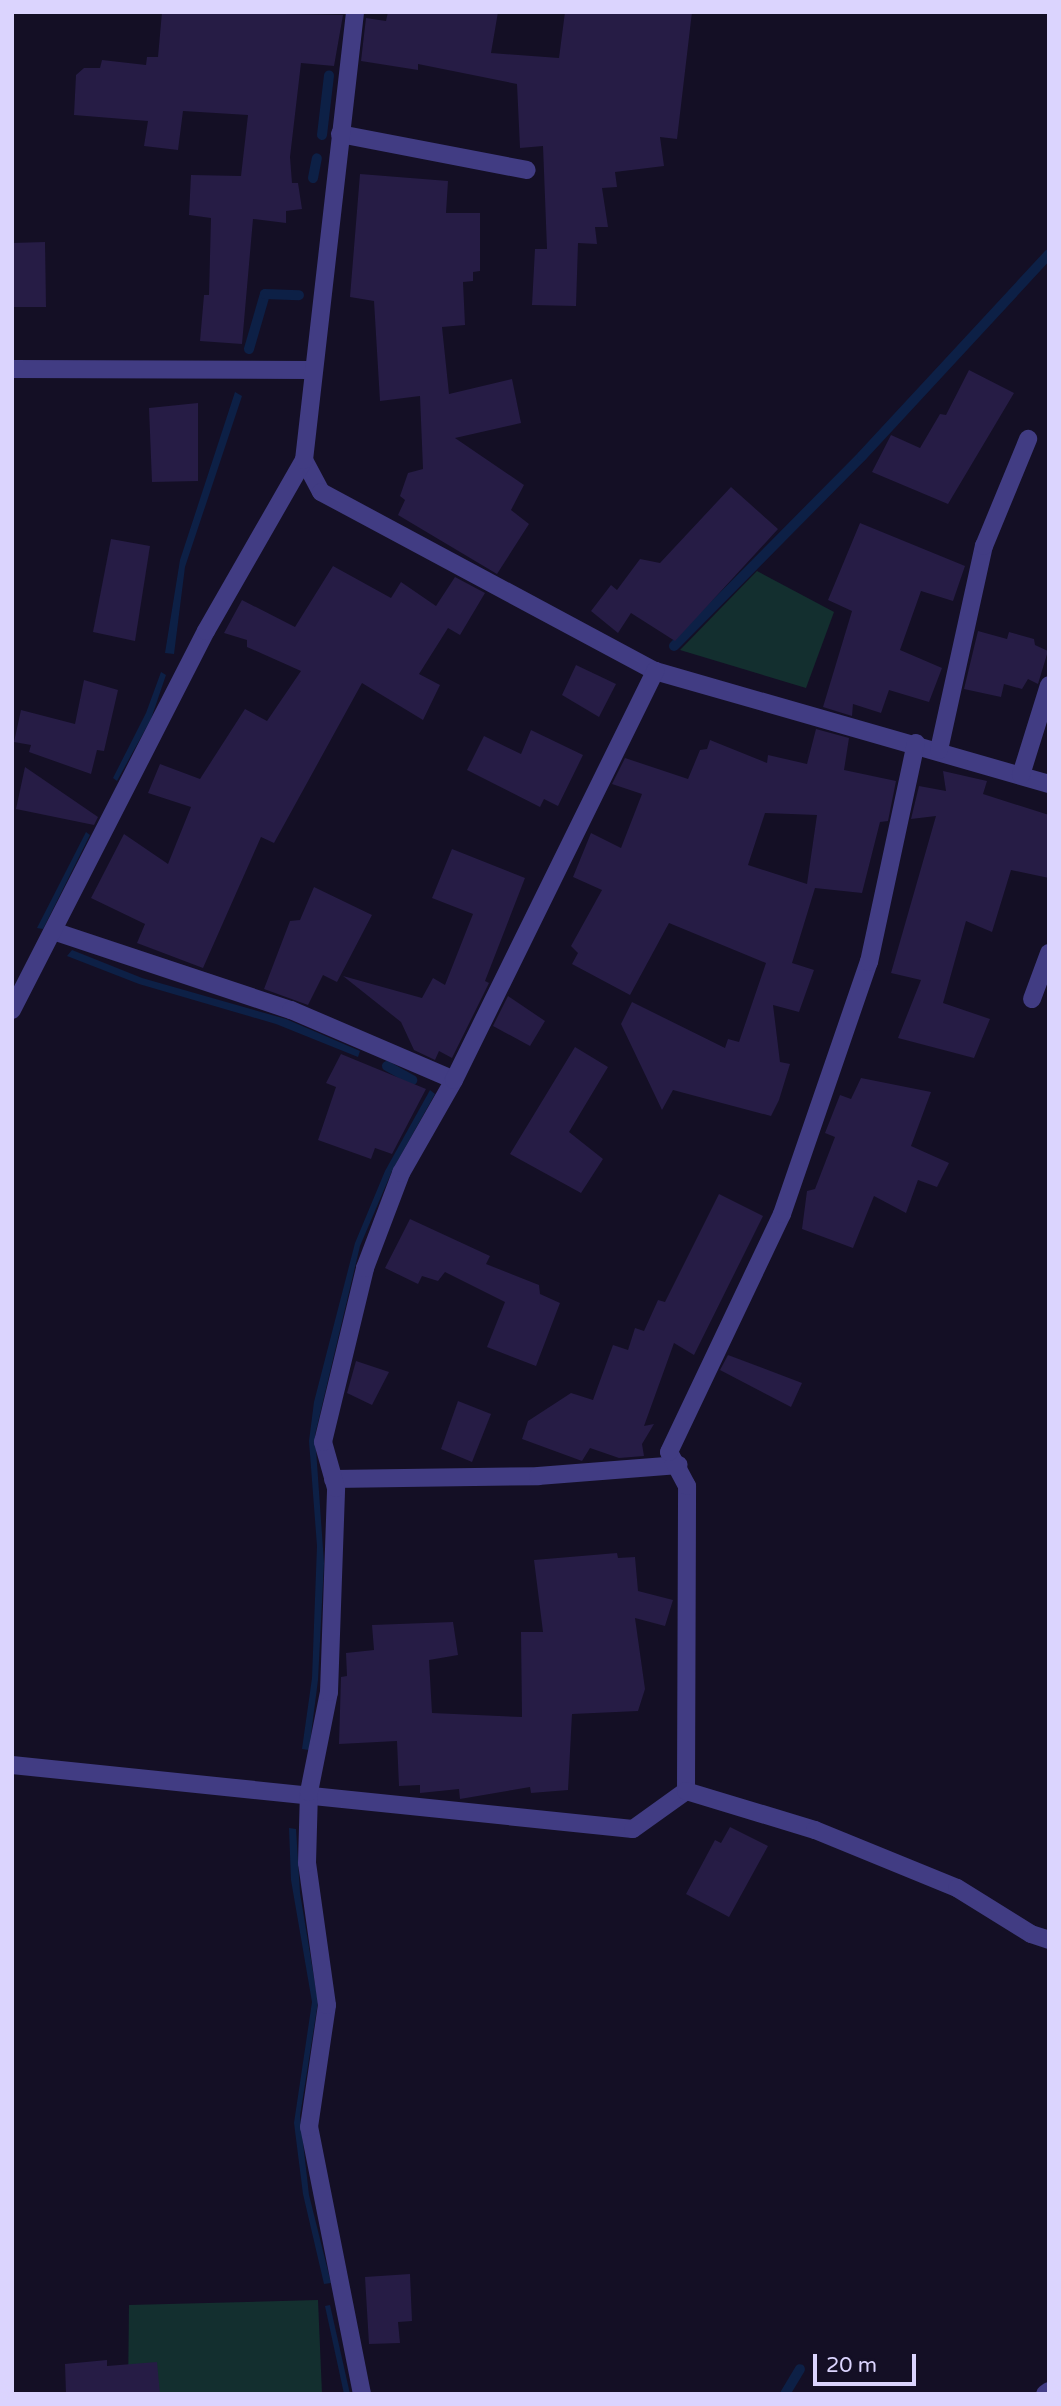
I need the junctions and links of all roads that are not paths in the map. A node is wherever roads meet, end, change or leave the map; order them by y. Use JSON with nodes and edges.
{"nodes":[{"id":1,"x":355,"y":12,"type":"edge"},
{"id":2,"x":340,"y":134,"type":"junction"},
{"id":3,"x":527,"y":170,"type":"dead end"},
{"id":4,"x":12,"y":369,"type":"edge"},
{"id":5,"x":311,"y":370,"type":"junction"},
{"id":6,"x":1028,"y":439,"type":"dead end"},
{"id":7,"x":304,"y":460,"type":"junction"},
{"id":8,"x":655,"y":671,"type":"junction"},
{"id":9,"x":1049,"y":685,"type":"edge"},
{"id":10,"x":916,"y":743,"type":"junction"},
{"id":11,"x":939,"y":750,"type":"junction"},
{"id":12,"x":1021,"y":775,"type":"junction"},
{"id":13,"x":1049,"y":784,"type":"edge"},
{"id":14,"x":56,"y":932,"type":"junction"},
{"id":15,"x":1049,"y":953,"type":"edge"},
{"id":16,"x":1031,"y":999,"type":"dead end"},
{"id":17,"x":12,"y":1010,"type":"edge"},
{"id":18,"x":454,"y":1080,"type":"junction"},
{"id":19,"x":679,"y":1465,"type":"junction"},
{"id":20,"x":333,"y":1479,"type":"junction"},
{"id":21,"x":12,"y":1765,"type":"edge"},
{"id":22,"x":685,"y":1791,"type":"junction"},
{"id":23,"x":309,"y":1792,"type":"junction"},
{"id":24,"x":1049,"y":1940,"type":"edge"},
{"id":25,"x":362,"y":2394,"type":"edge"}],
"edges":[{"from":1,"to":2,"type":"street"},
{"from":2,"to":3,"type":"street"},
{"from":2,"to":5,"type":"street"},
{"from":4,"to":5,"type":"street"},
{"from":5,"to":7,"type":"street"},
{"from":6,"to":11,"type":"street"},
{"from":7,"to":8,"type":"street"},
{"from":7,"to":14,"type":"street"},
{"from":8,"to":10,"type":"street"},
{"from":8,"to":18,"type":"street"},
{"from":9,"to":12,"type":"street"},
{"from":10,"to":11,"type":"street"},
{"from":10,"to":19,"type":"street"},
{"from":11,"to":12,"type":"street"},
{"from":12,"to":13,"type":"street"},
{"from":14,"to":17,"type":"street"},
{"from":14,"to":18,"type":"street"},
{"from":15,"to":16,"type":"street"},
{"from":18,"to":20,"type":"street"},
{"from":19,"to":20,"type":"street"},
{"from":19,"to":22,"type":"street"},
{"from":20,"to":23,"type":"street"},
{"from":21,"to":23,"type":"street"},
{"from":22,"to":23,"type":"street"},
{"from":22,"to":24,"type":"street"},
{"from":23,"to":25,"type":"street"}]}
